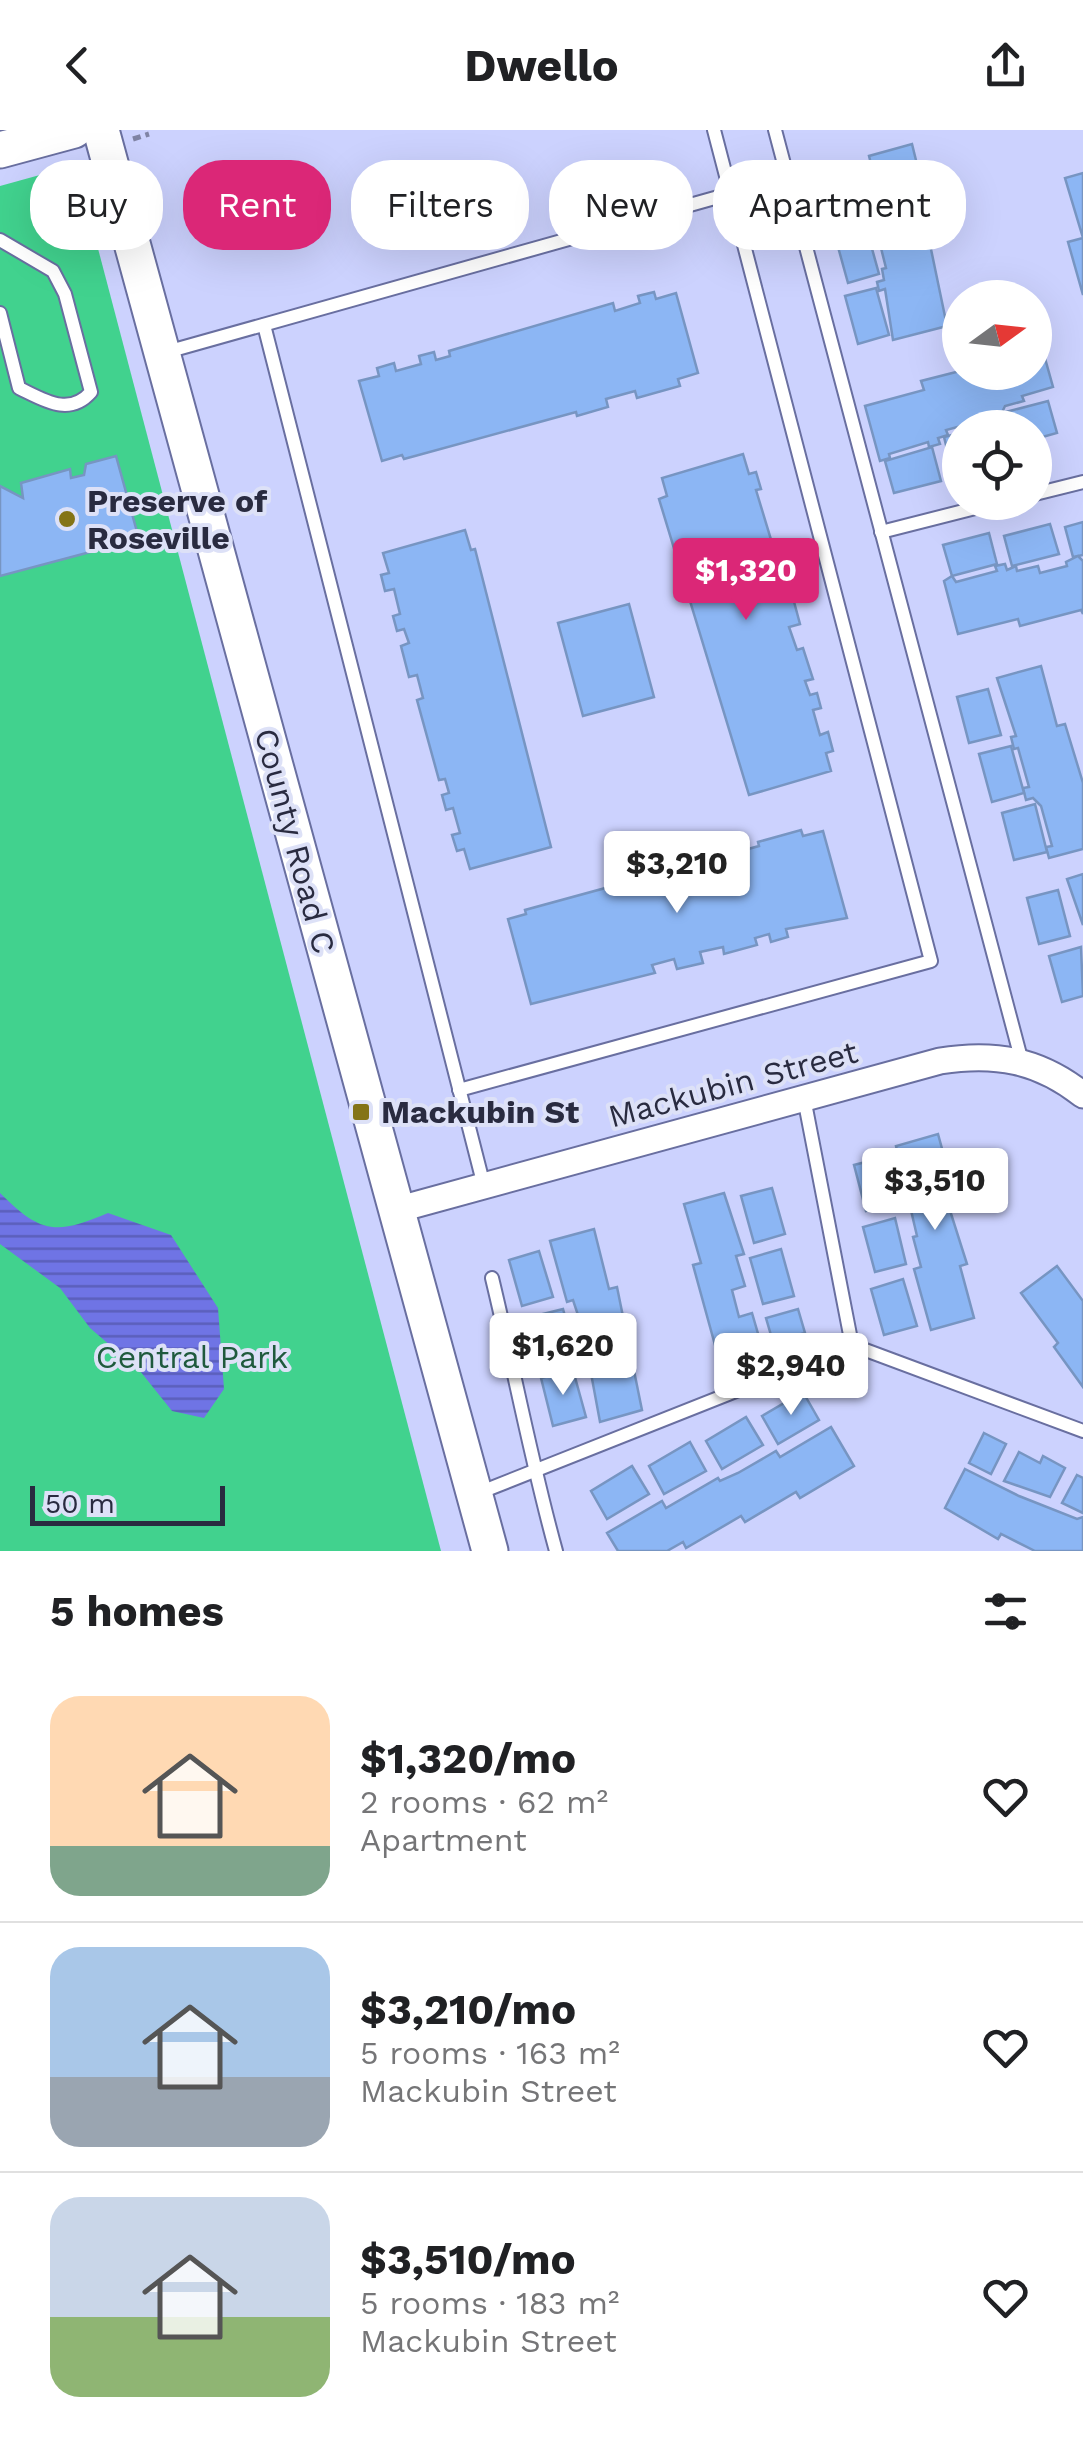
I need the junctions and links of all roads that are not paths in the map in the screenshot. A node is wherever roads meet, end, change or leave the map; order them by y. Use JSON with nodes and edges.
{"nodes":[{"id":1,"x":74,"y":130,"type":"edge"},
{"id":2,"x":100,"y":130,"type":"edge"},
{"id":3,"x":714,"y":130,"type":"edge"},
{"id":4,"x":775,"y":130,"type":"edge"},
{"id":5,"x":0,"y":150,"type":"edge"},
{"id":6,"x":721,"y":160,"type":"edge"},
{"id":7,"x":713,"y":198,"type":"edge"},
{"id":8,"x":0,"y":240,"type":"edge"},
{"id":9,"x":743,"y":250,"type":"edge"},
{"id":10,"x":0,"y":313,"type":"edge"},
{"id":11,"x":264,"y":325,"type":"junction"},
{"id":12,"x":162,"y":354,"type":"junction"},
{"id":13,"x":1083,"y":482,"type":"edge"},
{"id":14,"x":1052,"y":490,"type":"edge"},
{"id":15,"x":942,"y":517,"type":"edge"},
{"id":16,"x":881,"y":532,"type":"junction"},
{"id":17,"x":1022,"y":1062,"type":"junction"},
{"id":18,"x":459,"y":1090,"type":"junction"},
{"id":19,"x":1083,"y":1095,"type":"edge"},
{"id":20,"x":804,"y":1098,"type":"junction"},
{"id":21,"x":484,"y":1186,"type":"junction"},
{"id":22,"x":396,"y":1210,"type":"junction"},
{"id":23,"x":492,"y":1278,"type":"dead end"},
{"id":24,"x":852,"y":1345,"type":"junction"},
{"id":25,"x":1083,"y":1431,"type":"edge"},
{"id":26,"x":534,"y":1472,"type":"junction"},
{"id":27,"x":474,"y":1495,"type":"junction"},
{"id":28,"x":490,"y":1551,"type":"edge"},
{"id":29,"x":556,"y":1551,"type":"edge"}],
"edges":[{"from":1,"to":5,"type":"main road"},
{"from":2,"to":12,"type":"main road","name":"County Road C"},
{"from":3,"to":6,"type":"lane"},
{"from":4,"to":16,"type":"lane"},
{"from":7,"to":11,"type":"lane"},
{"from":8,"to":10,"type":"lane"},
{"from":9,"to":18,"type":"lane"},
{"from":11,"to":12,"type":"lane"},
{"from":11,"to":18,"type":"lane"},
{"from":12,"to":22,"type":"main road","name":"County Road C"},
{"from":13,"to":14,"type":"lane"},
{"from":15,"to":16,"type":"lane"},
{"from":16,"to":17,"type":"lane"},
{"from":17,"to":19,"type":"street","name":"Mackubin Street"},
{"from":17,"to":20,"type":"street","name":"Mackubin Street"},
{"from":18,"to":21,"type":"lane"},
{"from":20,"to":21,"type":"street","name":"Mackubin Street"},
{"from":20,"to":24,"type":"lane"},
{"from":21,"to":22,"type":"street","name":"Mackubin Street"},
{"from":22,"to":27,"type":"main road","name":"County Road C"},
{"from":23,"to":26,"type":"lane"},
{"from":24,"to":25,"type":"lane"},
{"from":24,"to":26,"type":"lane"},
{"from":26,"to":27,"type":"lane"},
{"from":26,"to":29,"type":"lane"},
{"from":27,"to":28,"type":"main road","name":"County Road C"}]}
